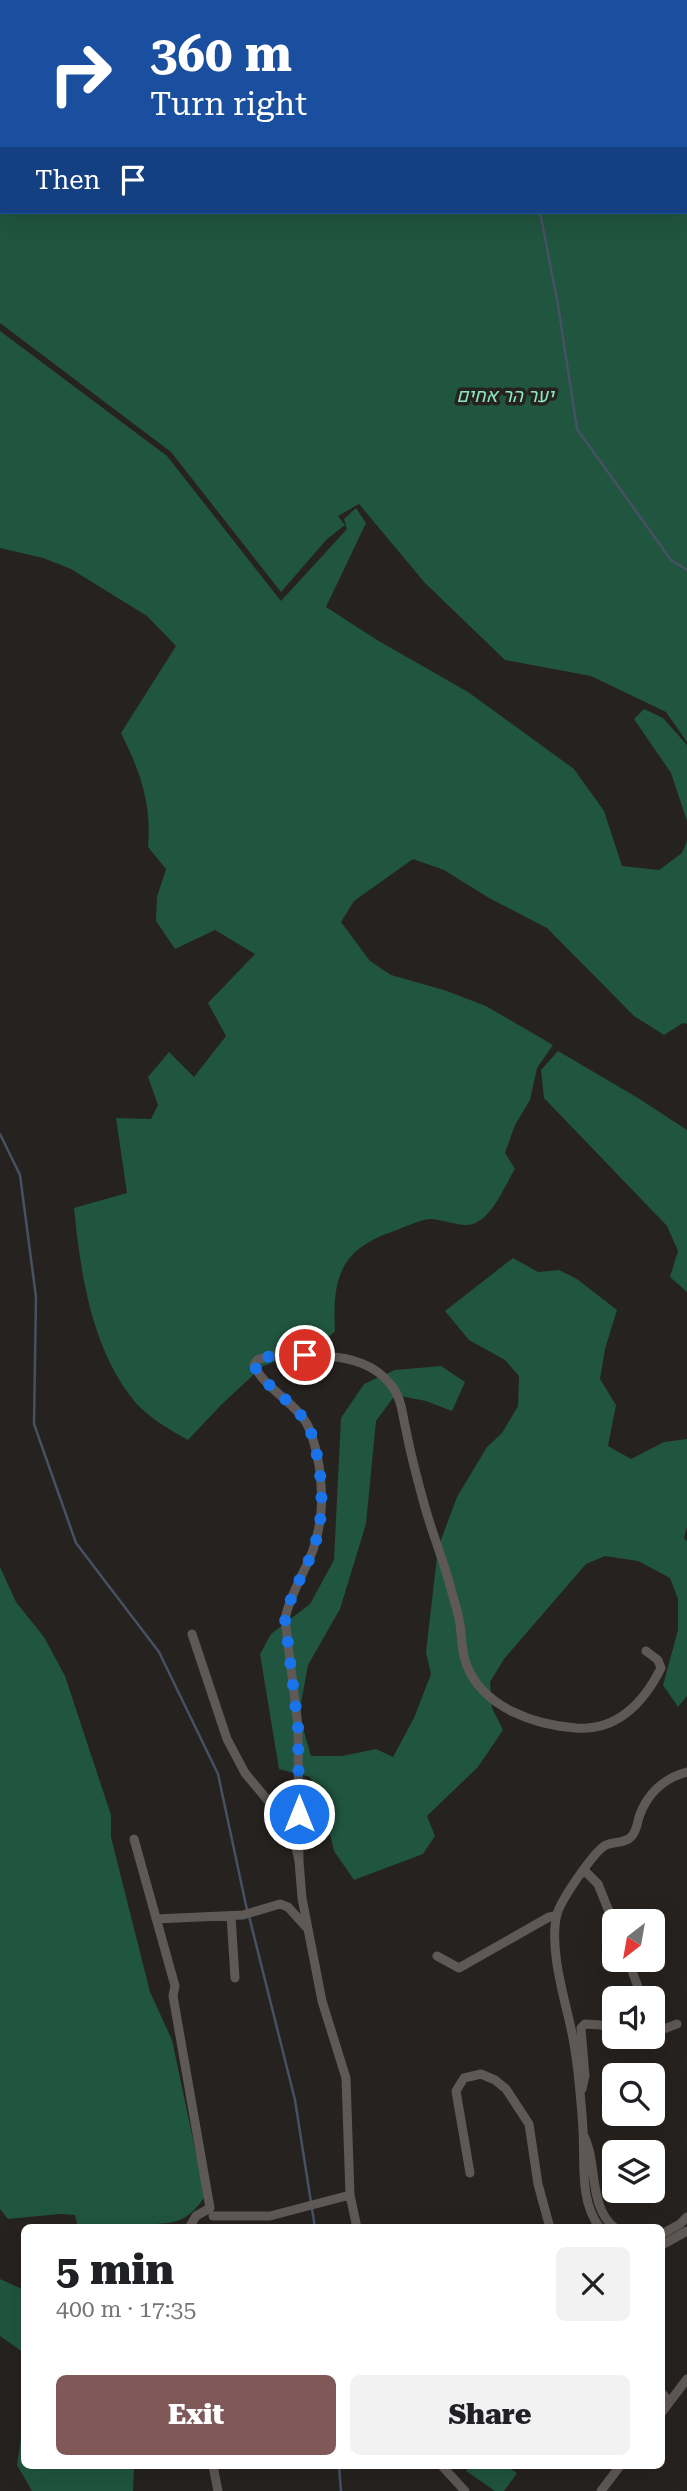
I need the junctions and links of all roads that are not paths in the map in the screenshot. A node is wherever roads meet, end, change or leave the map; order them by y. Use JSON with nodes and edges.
{"nodes":[{"id":1,"x":192,"y":1634,"type":"dead end"},
{"id":2,"x":646,"y":1651,"type":"dead end"},
{"id":3,"x":687,"y":1772,"type":"edge"},
{"id":4,"x":134,"y":1839,"type":"dead end"},
{"id":5,"x":299,"y":1861,"type":"junction"},
{"id":6,"x":584,"y":1870,"type":"junction"},
{"id":7,"x":608,"y":1909,"type":"edge"},
{"id":8,"x":557,"y":1915,"type":"junction"},
{"id":9,"x":231,"y":1916,"type":"junction"},
{"id":10,"x":156,"y":1919,"type":"junction"},
{"id":11,"x":309,"y":1930,"type":"junction"},
{"id":12,"x":437,"y":1956,"type":"dead end"},
{"id":13,"x":235,"y":1978,"type":"dead end"},
{"id":14,"x":677,"y":2024,"type":"dead end"},
{"id":15,"x":602,"y":2026,"type":"edge"},
{"id":16,"x":665,"y":2028,"type":"edge"},
{"id":17,"x":580,"y":2097,"type":"junction"},
{"id":18,"x":584,"y":2134,"type":"junction"},
{"id":19,"x":470,"y":2173,"type":"dead end"},
{"id":20,"x":350,"y":2195,"type":"junction"},
{"id":21,"x":213,"y":2216,"type":"dead end"},
{"id":22,"x":687,"y":2217,"type":"edge"},
{"id":23,"x":191,"y":2224,"type":"edge"},
{"id":24,"x":355,"y":2224,"type":"edge"},
{"id":25,"x":549,"y":2224,"type":"edge"},
{"id":26,"x":598,"y":2224,"type":"edge"},
{"id":27,"x":610,"y":2224,"type":"edge"},
{"id":28,"x":687,"y":2231,"type":"edge"},
{"id":29,"x":665,"y":2232,"type":"edge"},
{"id":30,"x":665,"y":2243,"type":"edge"},
{"id":31,"x":687,"y":2379,"type":"edge"},
{"id":32,"x":665,"y":2396,"type":"edge"},
{"id":33,"x":670,"y":2402,"type":"junction"},
{"id":34,"x":665,"y":2408,"type":"edge"},
{"id":35,"x":214,"y":2469,"type":"edge"},
{"id":36,"x":445,"y":2469,"type":"edge"},
{"id":37,"x":618,"y":2469,"type":"edge"},
{"id":38,"x":218,"y":2491,"type":"edge"},
{"id":39,"x":465,"y":2491,"type":"edge"},
{"id":40,"x":601,"y":2491,"type":"edge"}],
"edges":[{"from":1,"to":5,"type":"street"},
{"from":2,"to":5,"type":"street"},
{"from":3,"to":6,"type":"street"},
{"from":4,"to":10,"type":"street"},
{"from":5,"to":11,"type":"street"},
{"from":6,"to":7,"type":"street"},
{"from":6,"to":8,"type":"street"},
{"from":8,"to":12,"type":"street"},
{"from":8,"to":17,"type":"street"},
{"from":9,"to":10,"type":"street"},
{"from":9,"to":11,"type":"street"},
{"from":9,"to":13,"type":"street"},
{"from":10,"to":23,"type":"street"},
{"from":11,"to":20,"type":"street"},
{"from":14,"to":16,"type":"street"},
{"from":15,"to":17,"type":"street"},
{"from":17,"to":18,"type":"street"},
{"from":18,"to":26,"type":"street"},
{"from":18,"to":27,"type":"street"},
{"from":19,"to":25,"type":"street"},
{"from":20,"to":21,"type":"street"},
{"from":20,"to":24,"type":"street"},
{"from":22,"to":29,"type":"street"},
{"from":28,"to":30,"type":"street"},
{"from":31,"to":33,"type":"street"},
{"from":32,"to":33,"type":"street"},
{"from":33,"to":34,"type":"street"},
{"from":35,"to":38,"type":"street"},
{"from":36,"to":39,"type":"street"},
{"from":37,"to":40,"type":"street"}]}
